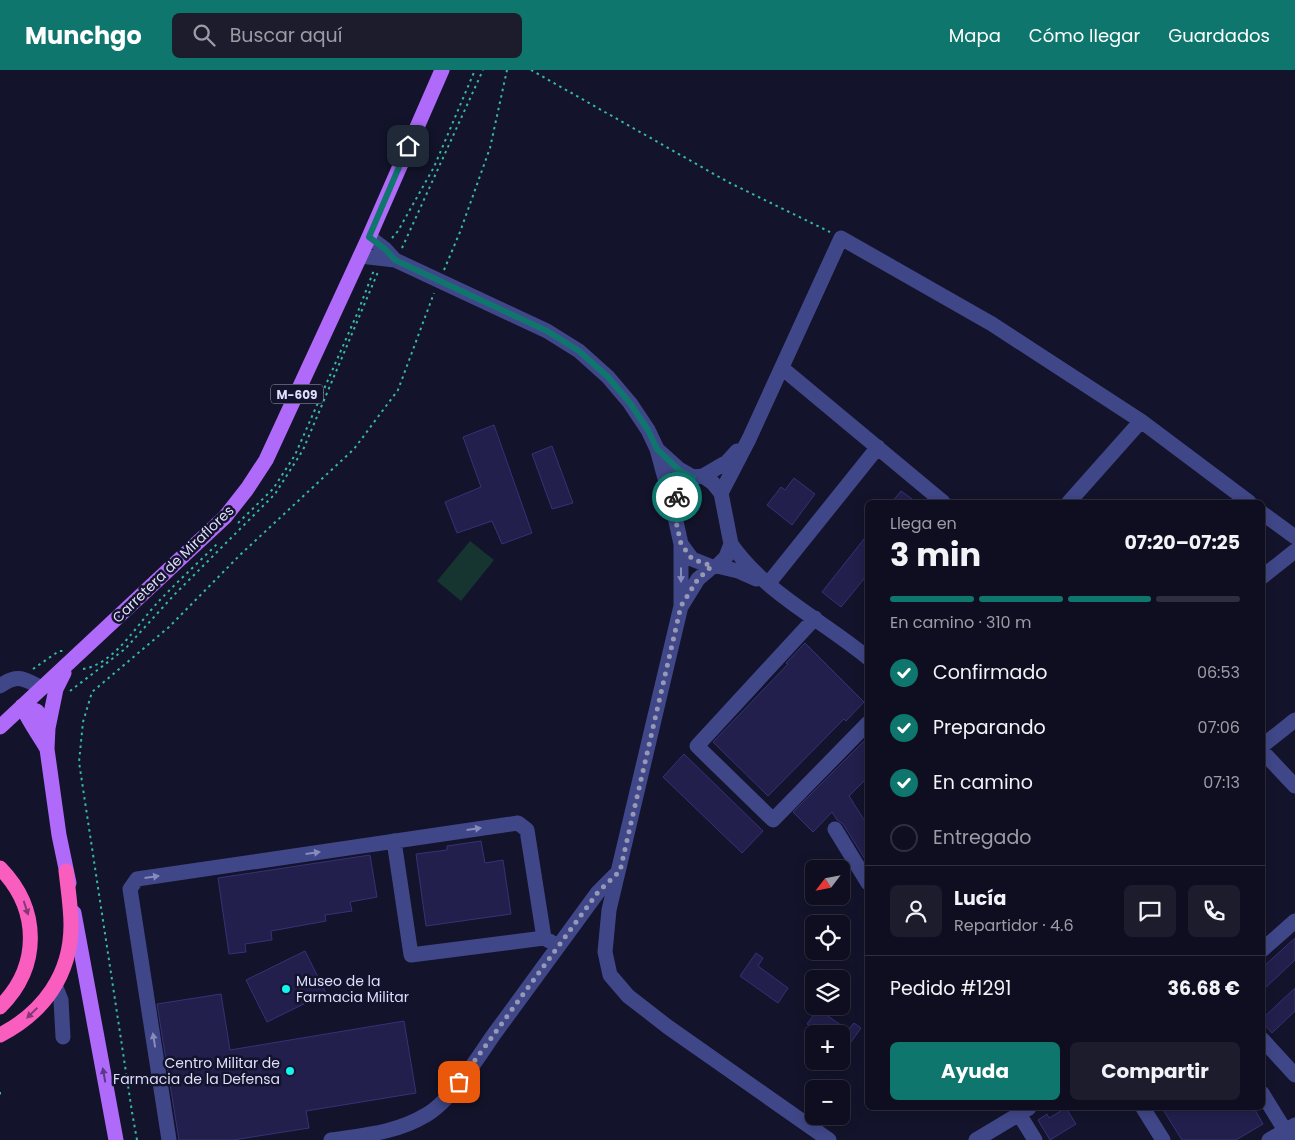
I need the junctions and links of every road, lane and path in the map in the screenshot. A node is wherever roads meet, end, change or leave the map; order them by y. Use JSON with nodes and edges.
{"nodes":[{"id":1,"x":442,"y":70,"type":"edge"},
{"id":2,"x":475,"y":70,"type":"edge"},
{"id":3,"x":482,"y":70,"type":"edge"},
{"id":4,"x":507,"y":70,"type":"edge"},
{"id":5,"x":531,"y":70,"type":"edge"},
{"id":6,"x":369,"y":237,"type":"junction"},
{"id":7,"x":842,"y":238,"type":"junction"},
{"id":8,"x":389,"y":241,"type":"dead end"},
{"id":9,"x":396,"y":252,"type":"junction"},
{"id":10,"x":360,"y":256,"type":"junction"},
{"id":11,"x":439,"y":280,"type":"junction"},
{"id":12,"x":782,"y":368,"type":"junction"},
{"id":13,"x":1141,"y":421,"type":"junction"},
{"id":14,"x":748,"y":438,"type":"junction"},
{"id":15,"x":878,"y":448,"type":"junction"},
{"id":16,"x":657,"y":449,"type":"junction"},
{"id":17,"x":698,"y":477,"type":"junction"},
{"id":18,"x":721,"y":493,"type":"junction"},
{"id":19,"x":941,"y":500,"type":"edge"},
{"id":20,"x":1071,"y":500,"type":"edge"},
{"id":21,"x":1246,"y":500,"type":"edge"},
{"id":22,"x":673,"y":508,"type":"junction"},
{"id":23,"x":1265,"y":514,"type":"edge"},
{"id":24,"x":1295,"y":537,"type":"edge"},
{"id":25,"x":681,"y":544,"type":"junction"},
{"id":26,"x":731,"y":544,"type":"junction"},
{"id":27,"x":1295,"y":551,"type":"edge"},
{"id":28,"x":714,"y":566,"type":"junction"},
{"id":29,"x":1265,"y":575,"type":"edge"},
{"id":30,"x":768,"y":584,"type":"junction"},
{"id":31,"x":681,"y":606,"type":"junction"},
{"id":32,"x":815,"y":618,"type":"junction"},
{"id":33,"x":865,"y":656,"type":"edge"},
{"id":34,"x":68,"y":657,"type":"junction"},
{"id":35,"x":21,"y":678,"type":"junction"},
{"id":36,"x":0,"y":686,"type":"edge"},
{"id":37,"x":42,"y":688,"type":"junction"},
{"id":38,"x":22,"y":706,"type":"junction"},
{"id":39,"x":1295,"y":720,"type":"edge"},
{"id":40,"x":30,"y":723,"type":"junction"},
{"id":41,"x":865,"y":726,"type":"edge"},
{"id":42,"x":0,"y":727,"type":"edge"},
{"id":43,"x":48,"y":728,"type":"junction"},
{"id":44,"x":0,"y":732,"type":"edge"},
{"id":45,"x":1265,"y":744,"type":"edge"},
{"id":46,"x":47,"y":749,"type":"junction"},
{"id":47,"x":1265,"y":754,"type":"edge"},
{"id":48,"x":1295,"y":786,"type":"edge"},
{"id":49,"x":835,"y":829,"type":"dead end"},
{"id":50,"x":394,"y":841,"type":"junction"},
{"id":51,"x":0,"y":868,"type":"edge"},
{"id":52,"x":66,"y":871,"type":"junction"},
{"id":53,"x":620,"y":871,"type":"junction"},
{"id":54,"x":865,"y":878,"type":"edge"},
{"id":55,"x":1295,"y":921,"type":"edge"},
{"id":56,"x":544,"y":938,"type":"junction"},
{"id":57,"x":559,"y":946,"type":"junction"},
{"id":58,"x":1265,"y":947,"type":"edge"},
{"id":59,"x":55,"y":985,"type":"junction"},
{"id":60,"x":0,"y":1007,"type":"edge"},
{"id":61,"x":0,"y":1036,"type":"edge"},
{"id":62,"x":63,"y":1037,"type":"dead end"},
{"id":63,"x":1265,"y":1042,"type":"edge"},
{"id":64,"x":1295,"y":1075,"type":"edge"},
{"id":65,"x":0,"y":1092,"type":"edge"},
{"id":66,"x":0,"y":1096,"type":"edge"},
{"id":67,"x":1265,"y":1097,"type":"edge"},
{"id":68,"x":1144,"y":1110,"type":"edge"},
{"id":69,"x":1024,"y":1111,"type":"edge"},
{"id":70,"x":1291,"y":1132,"type":"edge"},
{"id":71,"x":116,"y":1140,"type":"edge"},
{"id":72,"x":137,"y":1140,"type":"edge"},
{"id":73,"x":169,"y":1140,"type":"edge"},
{"id":74,"x":331,"y":1140,"type":"edge"},
{"id":75,"x":829,"y":1140,"type":"edge"},
{"id":76,"x":976,"y":1140,"type":"edge"},
{"id":77,"x":1035,"y":1140,"type":"edge"},
{"id":78,"x":1163,"y":1140,"type":"edge"},
{"id":79,"x":1270,"y":1140,"type":"edge"}],
"edges":[{"from":1,"to":6,"type":"main road","name":"Carretera de Miraflores","number":"M-609"},
{"from":2,"to":8,"type":"path"},
{"from":3,"to":9,"type":"path"},
{"from":4,"to":11,"type":"path"},
{"from":5,"to":7,"type":"path"},
{"from":6,"to":9,"type":"street"},
{"from":6,"to":10,"type":"main road","name":"Carretera de Miraflores","number":"M-609"},
{"from":7,"to":12,"type":"street"},
{"from":7,"to":13,"type":"street"},
{"from":9,"to":10,"type":"street"},
{"from":9,"to":11,"type":"street"},
{"from":10,"to":34,"type":"main road","name":"Carretera de Miraflores","number":"M-609"},
{"from":11,"to":16,"type":"street"},
{"from":11,"to":72,"type":"path"},
{"from":12,"to":14,"type":"street"},
{"from":12,"to":15,"type":"street"},
{"from":13,"to":20,"type":"street"},
{"from":13,"to":21,"type":"street"},
{"from":14,"to":17,"type":"street"},
{"from":14,"to":18,"type":"street"},
{"from":15,"to":19,"type":"street"},
{"from":15,"to":30,"type":"street"},
{"from":16,"to":17,"type":"street"},
{"from":16,"to":22,"type":"street"},
{"from":17,"to":18,"type":"street"},
{"from":17,"to":22,"type":"street"},
{"from":18,"to":26,"type":"street"},
{"from":22,"to":25,"type":"street"},
{"from":23,"to":24,"type":"street"},
{"from":25,"to":28,"type":"street"},
{"from":25,"to":31,"type":"street","one_way":true},
{"from":26,"to":28,"type":"street"},
{"from":26,"to":30,"type":"street"},
{"from":27,"to":29,"type":"street"},
{"from":28,"to":30,"type":"street"},
{"from":28,"to":31,"type":"street"},
{"from":30,"to":32,"type":"street"},
{"from":31,"to":53,"type":"street"},
{"from":32,"to":33,"type":"street"},
{"from":32,"to":41,"type":"street"},
{"from":34,"to":35,"type":"path"},
{"from":34,"to":37,"type":"main road","name":"Carretera de Miraflores","number":"M-609"},
{"from":34,"to":43,"type":"main road"},
{"from":35,"to":36,"type":"street"},
{"from":35,"to":37,"type":"street"},
{"from":37,"to":38,"type":"main road","name":"Carretera de Miraflores","number":"M-609"},
{"from":38,"to":40,"type":"main road"},
{"from":38,"to":42,"type":"main road","name":"Carretera de Miraflores","number":"M-609"},
{"from":38,"to":43,"type":"main road"},
{"from":39,"to":45,"type":"street"},
{"from":40,"to":44,"type":"main road"},
{"from":40,"to":46,"type":"main road"},
{"from":43,"to":46,"type":"main road"},
{"from":46,"to":52,"type":"main road"},
{"from":47,"to":48,"type":"street"},
{"from":49,"to":54,"type":"street"},
{"from":50,"to":56,"type":"street","one_way":true},
{"from":50,"to":56,"type":"street"},
{"from":73,"to":50,"type":"street","one_way":true},
{"from":51,"to":60,"type":"highway","one_way":true},
{"from":52,"to":59,"type":"highway"},
{"from":71,"to":52,"type":"main road","one_way":true},
{"from":53,"to":57,"type":"street"},
{"from":53,"to":75,"type":"street"},
{"from":55,"to":58,"type":"street"},
{"from":56,"to":57,"type":"street"},
{"from":57,"to":74,"type":"street"},
{"from":59,"to":61,"type":"highway","one_way":true},
{"from":59,"to":62,"type":"street"},
{"from":63,"to":64,"type":"street"},
{"from":65,"to":66,"type":"path"},
{"from":67,"to":70,"type":"street"},
{"from":68,"to":78,"type":"street"},
{"from":69,"to":76,"type":"street"},
{"from":69,"to":77,"type":"street"},
{"from":70,"to":79,"type":"street"}]}
